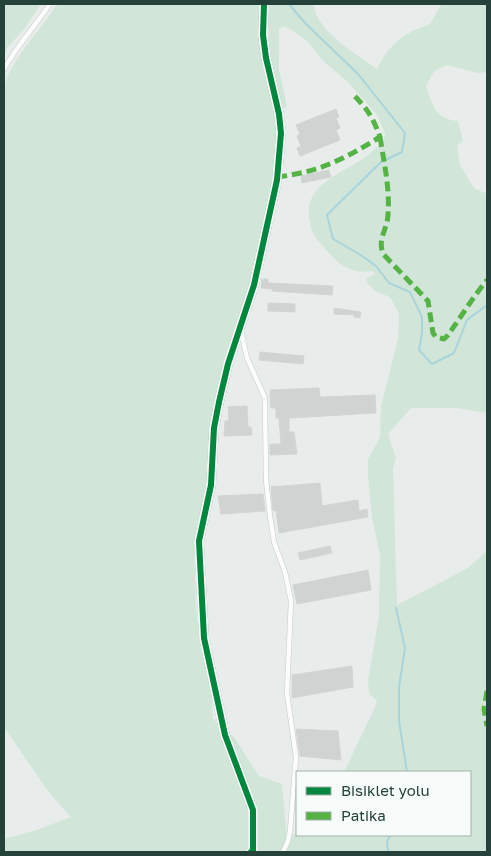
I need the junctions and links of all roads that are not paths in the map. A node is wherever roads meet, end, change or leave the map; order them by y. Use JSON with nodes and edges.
{"nodes":[{"id":1,"x":50,"y":4,"type":"edge"},
{"id":2,"x":264,"y":4,"type":"edge"},
{"id":3,"x":4,"y":68,"type":"edge"},
{"id":4,"x":240,"y":329,"type":"junction"},
{"id":5,"x":251,"y":852,"type":"edge"},
{"id":6,"x":283,"y":852,"type":"edge"}],
"edges":[{"from":1,"to":3,"type":"lane"},
{"from":2,"to":4,"type":"street"},
{"from":4,"to":5,"type":"street"},
{"from":4,"to":6,"type":"lane"}]}
